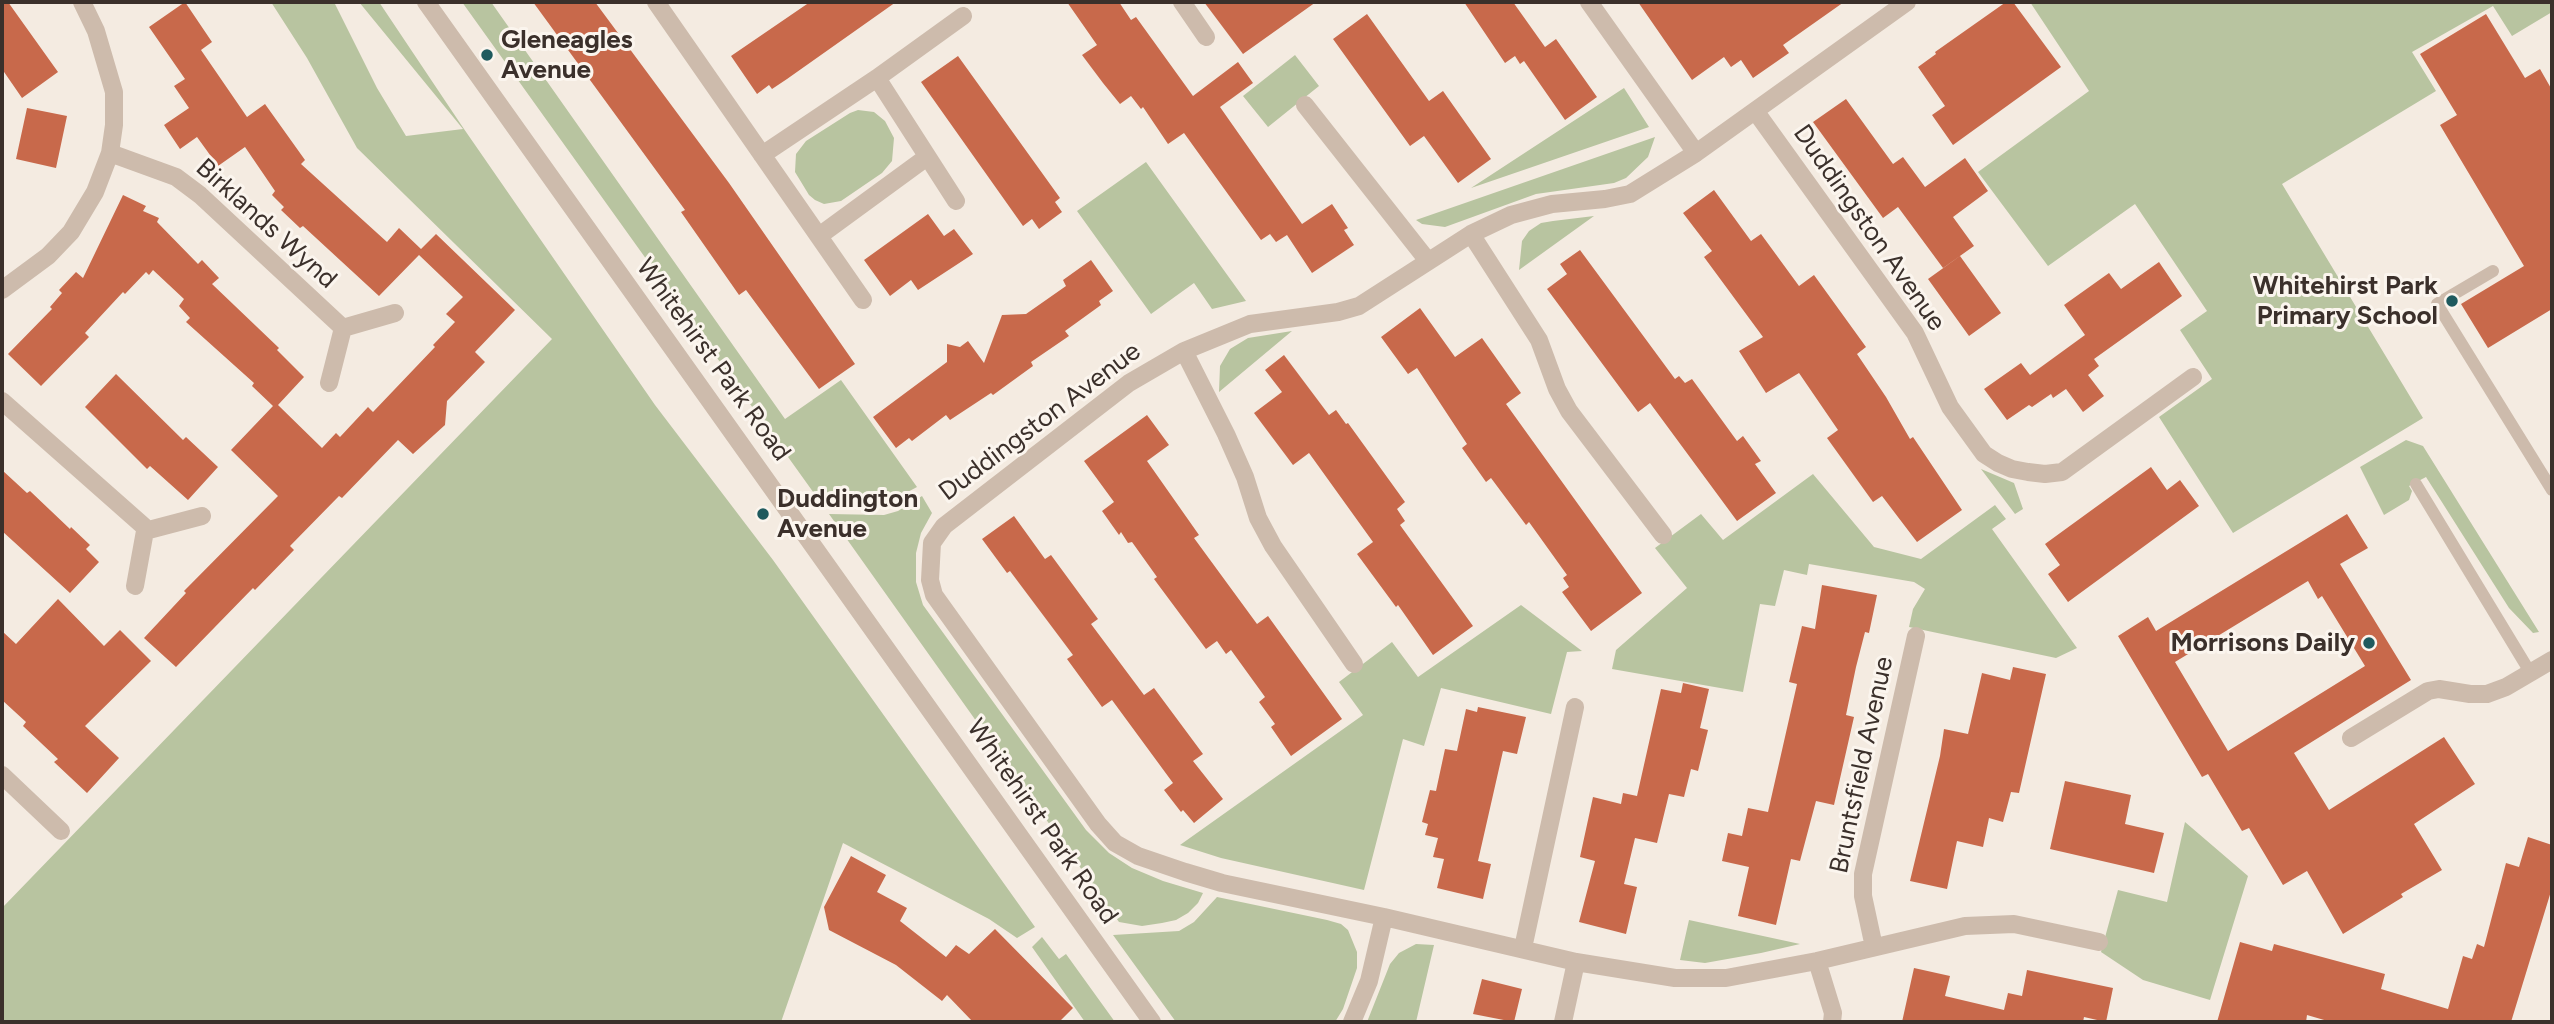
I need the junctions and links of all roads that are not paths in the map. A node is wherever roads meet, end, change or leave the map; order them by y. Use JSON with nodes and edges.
{"nodes":[{"id":1,"x":82,"y":2,"type":"edge"},
{"id":2,"x":426,"y":2,"type":"edge"},
{"id":3,"x":656,"y":2,"type":"edge"},
{"id":4,"x":1182,"y":2,"type":"edge"},
{"id":5,"x":1590,"y":2,"type":"edge"},
{"id":6,"x":1908,"y":2,"type":"edge"},
{"id":7,"x":963,"y":16,"type":"dead end"},
{"id":8,"x":1206,"y":37,"type":"dead end"},
{"id":9,"x":877,"y":78,"type":"junction"},
{"id":10,"x":1305,"y":105,"type":"dead end"},
{"id":11,"x":1756,"y":112,"type":"junction"},
{"id":12,"x":110,"y":153,"type":"junction"},
{"id":13,"x":1696,"y":153,"type":"junction"},
{"id":14,"x":762,"y":155,"type":"junction"},
{"id":15,"x":927,"y":157,"type":"junction"},
{"id":16,"x":956,"y":201,"type":"dead end"},
{"id":17,"x":1471,"y":234,"type":"junction"},
{"id":18,"x":819,"y":236,"type":"junction"},
{"id":19,"x":1428,"y":261,"type":"junction"},
{"id":20,"x":2493,"y":271,"type":"dead end"},
{"id":21,"x":2,"y":290,"type":"edge"},
{"id":22,"x":863,"y":300,"type":"dead end"},
{"id":23,"x":395,"y":313,"type":"dead end"},
{"id":24,"x":343,"y":328,"type":"junction"},
{"id":25,"x":1184,"y":351,"type":"junction"},
{"id":26,"x":2193,"y":377,"type":"dead end"},
{"id":27,"x":329,"y":383,"type":"dead end"},
{"id":28,"x":2,"y":401,"type":"edge"},
{"id":29,"x":2416,"y":484,"type":"dead end"},
{"id":30,"x":2552,"y":490,"type":"edge"},
{"id":31,"x":202,"y":516,"type":"dead end"},
{"id":32,"x":148,"y":530,"type":"junction"},
{"id":33,"x":1663,"y":535,"type":"dead end"},
{"id":34,"x":135,"y":586,"type":"dead end"},
{"id":35,"x":1916,"y":636,"type":"dead end"},
{"id":36,"x":2552,"y":660,"type":"edge"},
{"id":37,"x":1354,"y":664,"type":"dead end"},
{"id":38,"x":2530,"y":672,"type":"junction"},
{"id":39,"x":1575,"y":707,"type":"dead end"},
{"id":40,"x":2351,"y":738,"type":"dead end"},
{"id":41,"x":2,"y":775,"type":"edge"},
{"id":42,"x":61,"y":831,"type":"dead end"},
{"id":43,"x":1384,"y":917,"type":"junction"},
{"id":44,"x":2099,"y":942,"type":"dead end"},
{"id":45,"x":1874,"y":947,"type":"junction"},
{"id":46,"x":1523,"y":948,"type":"junction"},
{"id":47,"x":1817,"y":961,"type":"junction"},
{"id":48,"x":1576,"y":962,"type":"junction"},
{"id":49,"x":1152,"y":1022,"type":"edge"},
{"id":50,"x":1352,"y":1022,"type":"edge"},
{"id":51,"x":1563,"y":1022,"type":"edge"},
{"id":52,"x":1832,"y":1022,"type":"edge"}],
"edges":[{"from":1,"to":12,"type":"street"},
{"from":2,"to":49,"type":"street","name":"Whitehirst Park Road"},
{"from":3,"to":14,"type":"street"},
{"from":4,"to":8,"type":"street"},
{"from":5,"to":13,"type":"street"},
{"from":6,"to":11,"type":"street","name":"Duddingston Avenue"},
{"from":7,"to":9,"type":"street"},
{"from":9,"to":14,"type":"street"},
{"from":9,"to":15,"type":"street"},
{"from":10,"to":19,"type":"street"},
{"from":11,"to":13,"type":"street","name":"Duddingston Avenue"},
{"from":11,"to":26,"type":"street","name":"Duddingston Avenue"},
{"from":12,"to":21,"type":"street"},
{"from":12,"to":24,"type":"street","name":"Birklands Wynd"},
{"from":13,"to":17,"type":"street","name":"Duddingston Avenue"},
{"from":14,"to":18,"type":"street"},
{"from":15,"to":16,"type":"street"},
{"from":15,"to":18,"type":"street"},
{"from":17,"to":19,"type":"street","name":"Duddingston Avenue"},
{"from":17,"to":33,"type":"street"},
{"from":18,"to":22,"type":"street"},
{"from":19,"to":25,"type":"street","name":"Duddingston Avenue"},
{"from":20,"to":30,"type":"lane"},
{"from":23,"to":24,"type":"street","name":"Birklands Wynd"},
{"from":24,"to":27,"type":"street","name":"Birklands Wynd"},
{"from":25,"to":37,"type":"street","name":"Duddingston Avenue"},
{"from":25,"to":43,"type":"street","name":"Duddingston Avenue"},
{"from":28,"to":32,"type":"street"},
{"from":29,"to":38,"type":"lane"},
{"from":31,"to":32,"type":"street"},
{"from":32,"to":34,"type":"street"},
{"from":35,"to":45,"type":"street","name":"Bruntsfield Avenue"},
{"from":36,"to":38,"type":"street"},
{"from":38,"to":40,"type":"street"},
{"from":39,"to":46,"type":"street"},
{"from":41,"to":42,"type":"street"},
{"from":43,"to":46,"type":"street"},
{"from":43,"to":50,"type":"street"},
{"from":44,"to":45,"type":"street"},
{"from":45,"to":47,"type":"street"},
{"from":46,"to":48,"type":"street"},
{"from":47,"to":48,"type":"street"},
{"from":47,"to":52,"type":"street"},
{"from":48,"to":51,"type":"street"}]}
